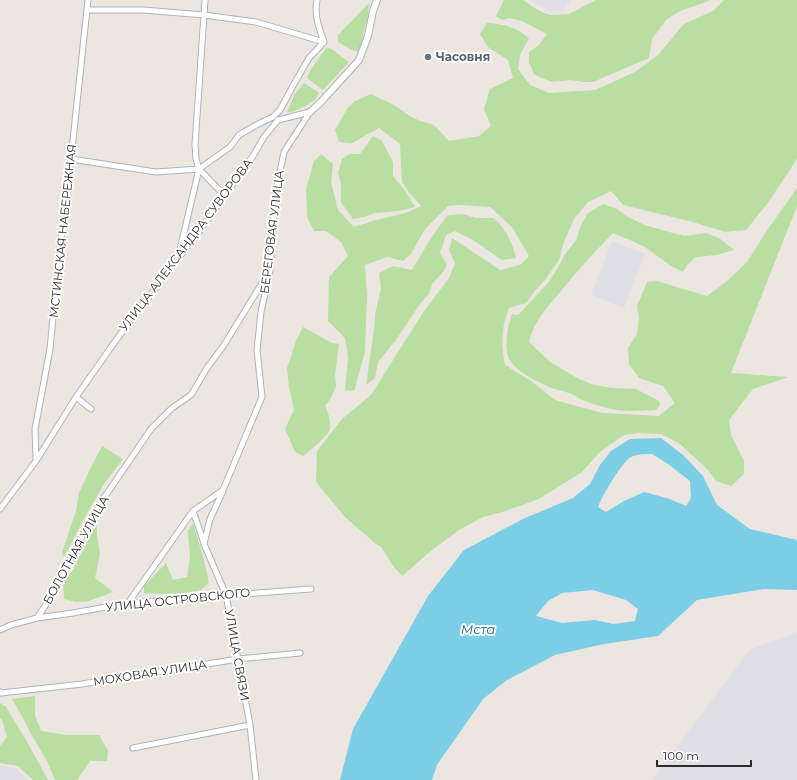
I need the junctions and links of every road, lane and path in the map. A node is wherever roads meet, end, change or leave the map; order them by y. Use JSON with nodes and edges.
{"nodes":[{"id":1,"x":88,"y":0,"type":"edge"},
{"id":2,"x":205,"y":0,"type":"edge"},
{"id":3,"x":317,"y":0,"type":"edge"},
{"id":4,"x":377,"y":0,"type":"edge"},
{"id":5,"x":87,"y":10,"type":"junction"},
{"id":6,"x":204,"y":15,"type":"junction"},
{"id":7,"x":324,"y":42,"type":"junction"},
{"id":8,"x":310,"y":112,"type":"junction"},
{"id":9,"x":71,"y":158,"type":"junction"},
{"id":10,"x":199,"y":169,"type":"junction"},
{"id":11,"x":225,"y":196,"type":"junction"},
{"id":12,"x":178,"y":260,"type":"junction"},
{"id":13,"x":270,"y":271,"type":"junction"},
{"id":14,"x":76,"y":397,"type":"junction"},
{"id":15,"x":91,"y":409,"type":"dead end"},
{"id":16,"x":36,"y":460,"type":"junction"},
{"id":17,"x":223,"y":490,"type":"junction"},
{"id":18,"x":0,"y":509,"type":"edge"},
{"id":19,"x":193,"y":511,"type":"junction"},
{"id":20,"x":204,"y":544,"type":"junction"},
{"id":21,"x":311,"y":589,"type":"dead end"},
{"id":22,"x":226,"y":595,"type":"junction"},
{"id":23,"x":128,"y":603,"type":"junction"},
{"id":24,"x":37,"y":618,"type":"junction"},
{"id":25,"x":0,"y":630,"type":"edge"},
{"id":26,"x":300,"y":654,"type":"dead end"},
{"id":27,"x":238,"y":659,"type":"junction"},
{"id":28,"x":0,"y":693,"type":"edge"},
{"id":29,"x":250,"y":725,"type":"junction"},
{"id":30,"x":133,"y":748,"type":"dead end"},
{"id":31,"x":256,"y":780,"type":"edge"}],
"edges":[{"from":1,"to":5,"type":"street","name":"МСТИНСКАЯ НАБЕРЕЖНАЯ"},
{"from":2,"to":6,"type":"street"},
{"from":3,"to":7,"type":"street"},
{"from":4,"to":8,"type":"street","name":"УЛИЦА АЛЕКСАНДРА СУВОРОВА"},
{"from":5,"to":6,"type":"street"},
{"from":5,"to":9,"type":"street","name":"МСТИНСКАЯ НАБЕРЕЖНАЯ"},
{"from":6,"to":7,"type":"street"},
{"from":6,"to":10,"type":"street"},
{"from":7,"to":10,"type":"street"},
{"from":8,"to":11,"type":"street","name":"УЛИЦА АЛЕКСАНДРА СУВОРОВА"},
{"from":8,"to":13,"type":"street","name":"БЕРЕГОВАЯ УЛИЦА"},
{"from":9,"to":10,"type":"street"},
{"from":9,"to":16,"type":"street","name":"МСТИНСКАЯ НАБЕРЕЖНАЯ"},
{"from":10,"to":11,"type":"street"},
{"from":10,"to":12,"type":"street"},
{"from":11,"to":12,"type":"street","name":"УЛИЦА АЛЕКСАНДРА СУВОРОВА"},
{"from":12,"to":14,"type":"street","name":"УЛИЦА АЛЕКСАНДРА СУВОРОВА"},
{"from":13,"to":17,"type":"street","name":"БЕРЕГОВАЯ УЛИЦА"},
{"from":13,"to":24,"type":"street","name":"БОЛОТНАЯ УЛИЦА"},
{"from":14,"to":15,"type":"street"},
{"from":14,"to":16,"type":"street","name":"УЛИЦА АЛЕКСАНДРА СУВОРОВА"},
{"from":16,"to":18,"type":"street","name":"УЛИЦА АЛЕКСАНДРА СУВОРОВА"},
{"from":17,"to":19,"type":"street"},
{"from":17,"to":20,"type":"street"},
{"from":19,"to":20,"type":"street","name":"УЛИЦА СВЯЗИ"},
{"from":19,"to":23,"type":"street"},
{"from":20,"to":22,"type":"street","name":"УЛИЦА СВЯЗИ"},
{"from":21,"to":22,"type":"street","name":"УЛИЦА ОСТРОВСКОГО"},
{"from":22,"to":23,"type":"street","name":"УЛИЦА ОСТРОВСКОГО"},
{"from":22,"to":27,"type":"street","name":"УЛИЦА СВЯЗИ"},
{"from":23,"to":24,"type":"street","name":"УЛИЦА ОСТРОВСКОГО"},
{"from":24,"to":25,"type":"street","name":"УЛИЦА ОСТРОВСКОГО"},
{"from":26,"to":27,"type":"street","name":"МОХОВАЯ УЛИЦА"},
{"from":27,"to":28,"type":"street","name":"МОХОВАЯ УЛИЦА"},
{"from":27,"to":29,"type":"street","name":"УЛИЦА СВЯЗИ"},
{"from":29,"to":30,"type":"street"},
{"from":29,"to":31,"type":"street","name":"УЛИЦА СВЯЗИ"}]}
